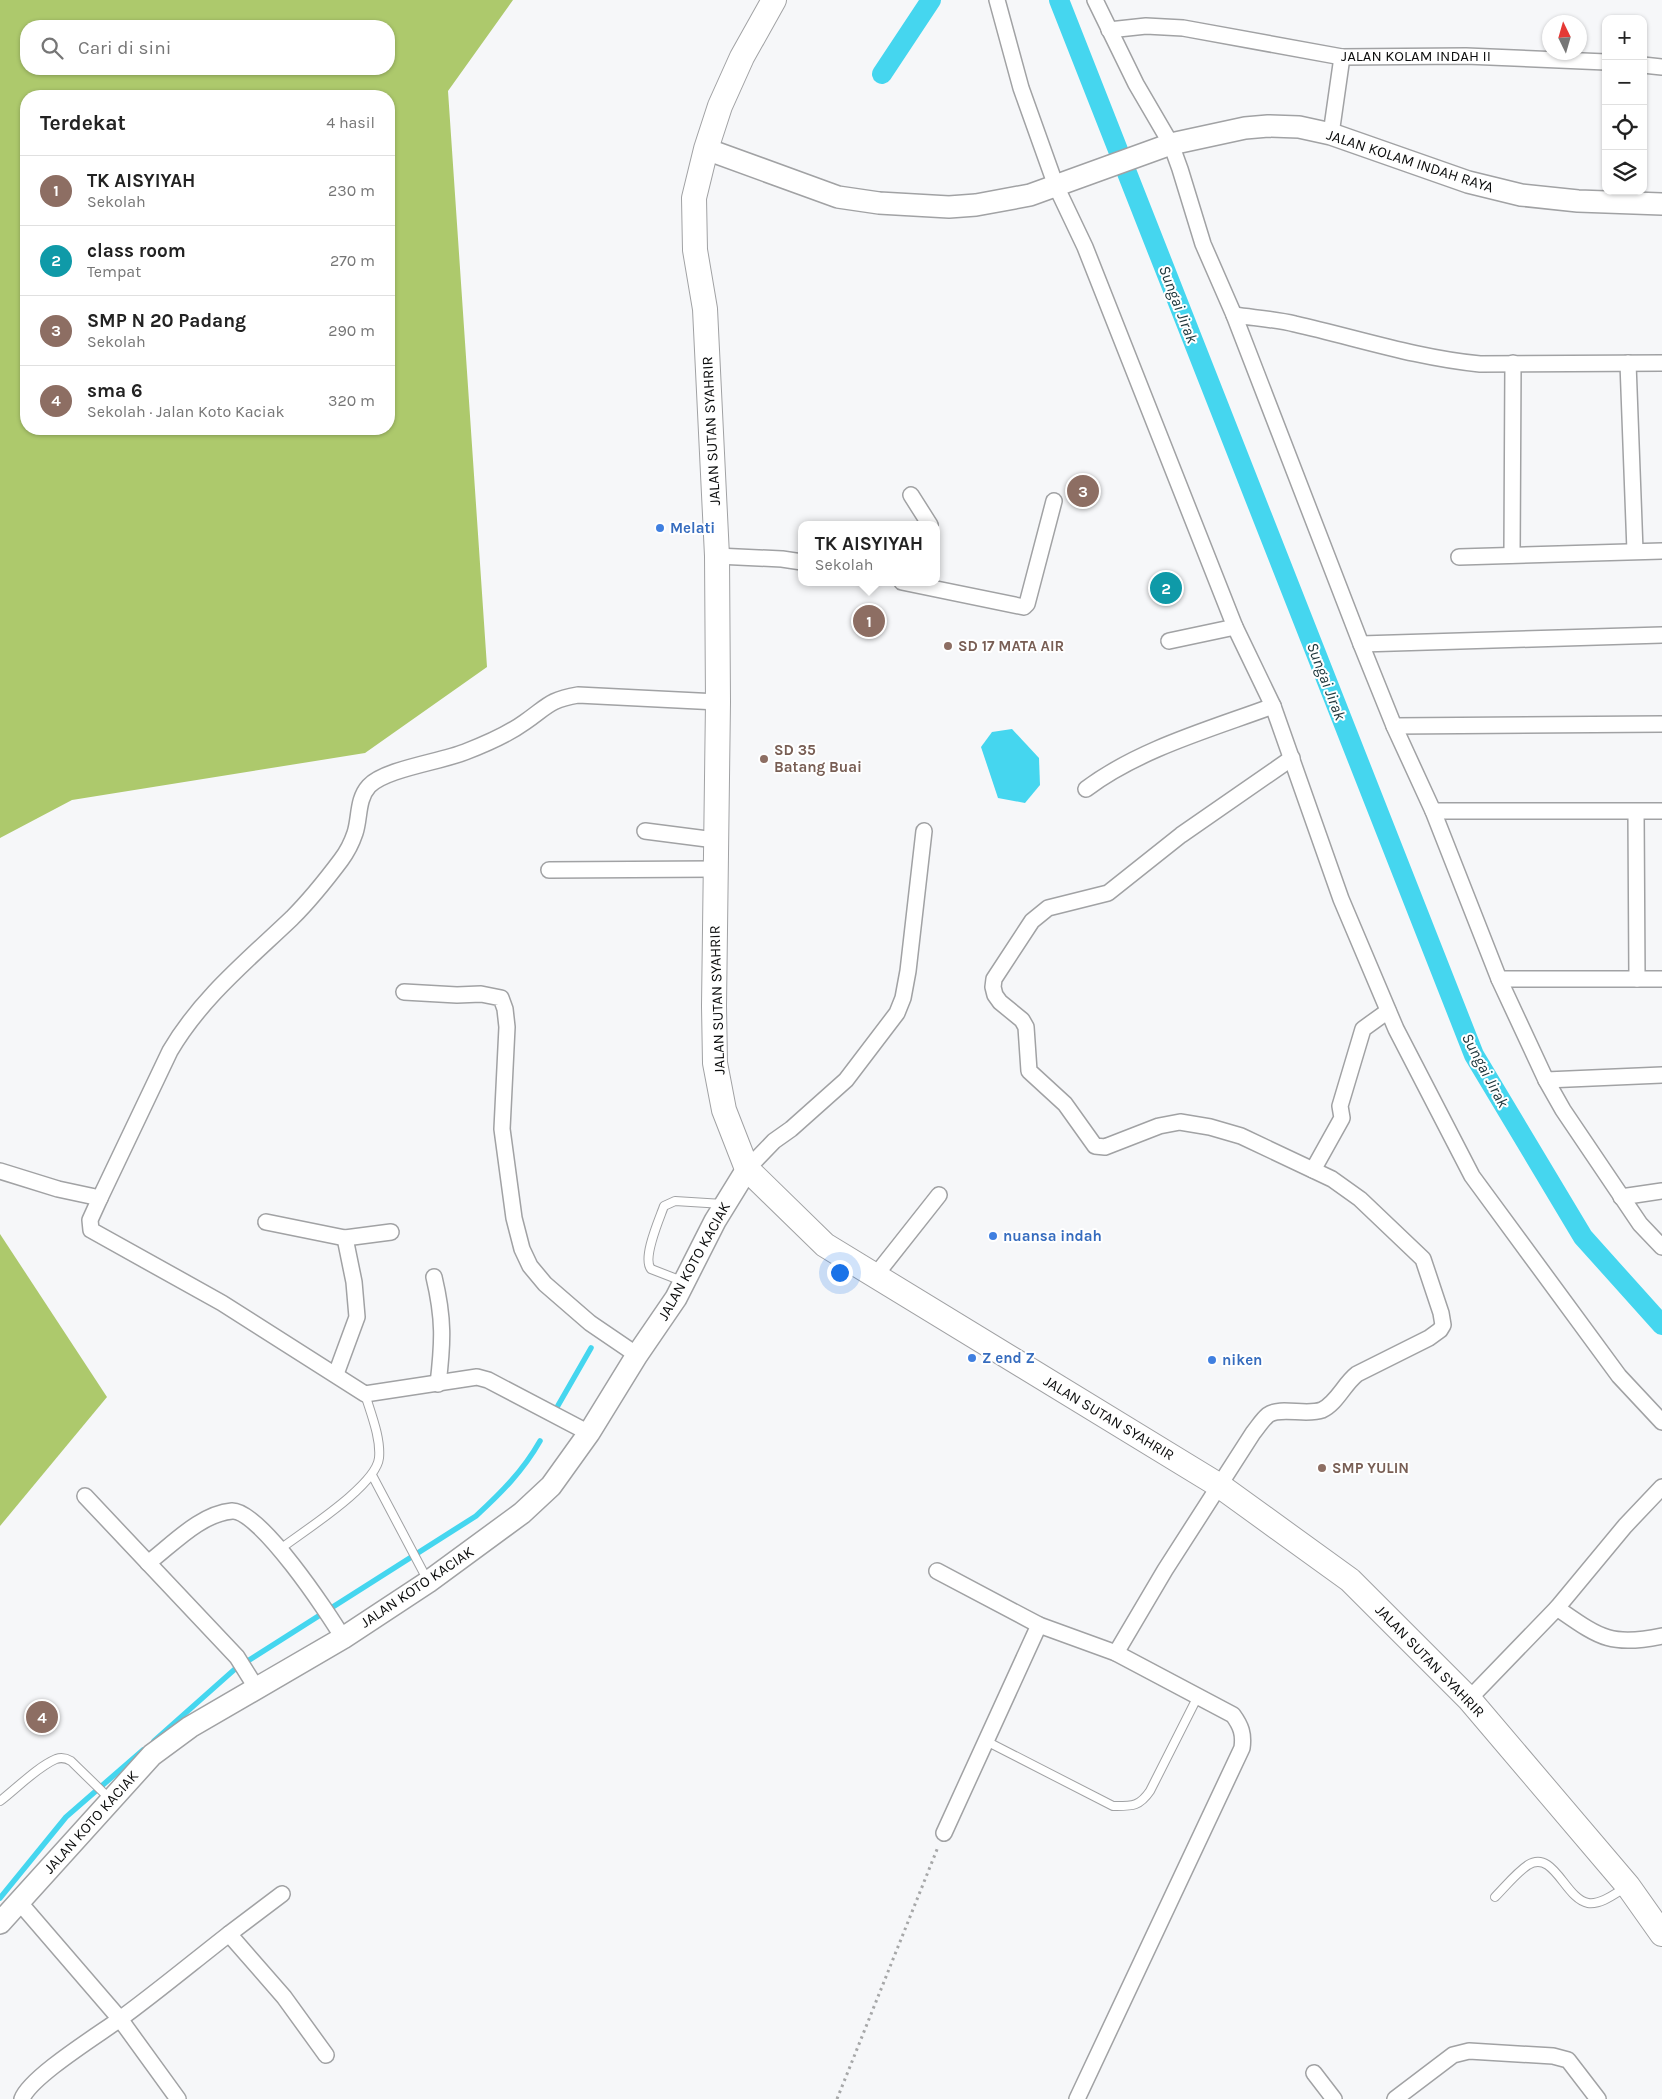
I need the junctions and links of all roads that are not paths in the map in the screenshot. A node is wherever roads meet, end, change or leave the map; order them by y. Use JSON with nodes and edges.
{"nodes":[{"id":1,"x":774,"y":0,"type":"edge"},
{"id":2,"x":997,"y":0,"type":"edge"},
{"id":3,"x":1095,"y":0,"type":"edge"},
{"id":4,"x":1109,"y":30,"type":"junction"},
{"id":5,"x":1342,"y":57,"type":"junction"},
{"id":6,"x":1602,"y":62,"type":"edge"},
{"id":7,"x":1647,"y":65,"type":"edge"},
{"id":8,"x":1662,"y":67,"type":"edge"},
{"id":9,"x":1331,"y":134,"type":"junction"},
{"id":10,"x":1165,"y":146,"type":"junction"},
{"id":11,"x":706,"y":149,"type":"junction"},
{"id":12,"x":1062,"y":183,"type":"junction"},
{"id":13,"x":1662,"y":204,"type":"edge"},
{"id":14,"x":1234,"y":315,"type":"junction"},
{"id":15,"x":1512,"y":363,"type":"junction"},
{"id":16,"x":1628,"y":363,"type":"junction"},
{"id":17,"x":1662,"y":363,"type":"edge"},
{"id":18,"x":911,"y":495,"type":"dead end"},
{"id":19,"x":1054,"y":501,"type":"dead end"},
{"id":20,"x":927,"y":521,"type":"edge"},
{"id":21,"x":1636,"y":551,"type":"junction"},
{"id":22,"x":1662,"y":551,"type":"edge"},
{"id":23,"x":1512,"y":555,"type":"junction"},
{"id":24,"x":717,"y":556,"type":"junction"},
{"id":25,"x":1459,"y":557,"type":"dead end"},
{"id":26,"x":798,"y":561,"type":"edge"},
{"id":27,"x":930,"y":586,"type":"edge"},
{"id":28,"x":1235,"y":627,"type":"junction"},
{"id":29,"x":1662,"y":636,"type":"edge"},
{"id":30,"x":1169,"y":641,"type":"dead end"},
{"id":31,"x":1361,"y":644,"type":"junction"},
{"id":32,"x":718,"y":702,"type":"junction"},
{"id":33,"x":1273,"y":706,"type":"junction"},
{"id":34,"x":1662,"y":724,"type":"edge"},
{"id":35,"x":1394,"y":726,"type":"junction"},
{"id":36,"x":1292,"y":758,"type":"junction"},
{"id":37,"x":1086,"y":789,"type":"dead end"},
{"id":38,"x":1433,"y":811,"type":"junction"},
{"id":39,"x":1662,"y":811,"type":"edge"},
{"id":40,"x":1636,"y":812,"type":"junction"},
{"id":41,"x":645,"y":831,"type":"dead end"},
{"id":42,"x":924,"y":831,"type":"dead end"},
{"id":43,"x":715,"y":840,"type":"junction"},
{"id":44,"x":714,"y":869,"type":"junction"},
{"id":45,"x":549,"y":870,"type":"dead end"},
{"id":46,"x":1499,"y":979,"type":"junction"},
{"id":47,"x":1637,"y":979,"type":"junction"},
{"id":48,"x":1662,"y":979,"type":"edge"},
{"id":49,"x":404,"y":992,"type":"dead end"},
{"id":50,"x":1388,"y":1012,"type":"junction"},
{"id":51,"x":1662,"y":1075,"type":"edge"},
{"id":52,"x":1546,"y":1080,"type":"junction"},
{"id":53,"x":747,"y":1169,"type":"junction"},
{"id":54,"x":1313,"y":1170,"type":"junction"},
{"id":55,"x":0,"y":1172,"type":"edge"},
{"id":56,"x":1662,"y":1191,"type":"edge"},
{"id":57,"x":939,"y":1195,"type":"dead end"},
{"id":58,"x":1621,"y":1197,"type":"junction"},
{"id":59,"x":100,"y":1198,"type":"junction"},
{"id":60,"x":725,"y":1204,"type":"junction"},
{"id":61,"x":266,"y":1222,"type":"dead end"},
{"id":62,"x":391,"y":1232,"type":"dead end"},
{"id":63,"x":345,"y":1238,"type":"junction"},
{"id":64,"x":1662,"y":1247,"type":"edge"},
{"id":65,"x":875,"y":1276,"type":"junction"},
{"id":66,"x":434,"y":1277,"type":"dead end"},
{"id":67,"x":684,"y":1282,"type":"junction"},
{"id":68,"x":637,"y":1355,"type":"junction"},
{"id":69,"x":336,"y":1374,"type":"junction"},
{"id":70,"x":438,"y":1384,"type":"junction"},
{"id":71,"x":366,"y":1394,"type":"junction"},
{"id":72,"x":1662,"y":1422,"type":"edge"},
{"id":73,"x":584,"y":1430,"type":"junction"},
{"id":74,"x":372,"y":1475,"type":"junction"},
{"id":75,"x":1220,"y":1486,"type":"junction"},
{"id":76,"x":1662,"y":1487,"type":"edge"},
{"id":77,"x":85,"y":1496,"type":"dead end"},
{"id":78,"x":279,"y":1550,"type":"junction"},
{"id":79,"x":148,"y":1563,"type":"junction"},
{"id":80,"x":936,"y":1571,"type":"dead end"},
{"id":81,"x":425,"y":1576,"type":"junction"},
{"id":82,"x":1557,"y":1608,"type":"junction"},
{"id":83,"x":1039,"y":1625,"type":"junction"},
{"id":84,"x":340,"y":1634,"type":"junction"},
{"id":85,"x":1662,"y":1636,"type":"edge"},
{"id":86,"x":1116,"y":1654,"type":"junction"},
{"id":87,"x":252,"y":1680,"type":"junction"},
{"id":88,"x":1198,"y":1696,"type":"junction"},
{"id":89,"x":1469,"y":1699,"type":"junction"},
{"id":90,"x":986,"y":1740,"type":"junction"},
{"id":91,"x":103,"y":1792,"type":"junction"},
{"id":92,"x":0,"y":1801,"type":"edge"},
{"id":93,"x":944,"y":1833,"type":"road end"},
{"id":94,"x":1628,"y":1886,"type":"junction"},
{"id":95,"x":282,"y":1894,"type":"dead end"},
{"id":96,"x":1495,"y":1897,"type":"dead end"},
{"id":97,"x":20,"y":1903,"type":"junction"},
{"id":98,"x":0,"y":1923,"type":"edge"},
{"id":99,"x":229,"y":1934,"type":"junction"},
{"id":100,"x":1662,"y":1934,"type":"edge"},
{"id":101,"x":120,"y":2019,"type":"junction"},
{"id":102,"x":326,"y":2055,"type":"dead end"},
{"id":103,"x":1314,"y":2073,"type":"dead end"},
{"id":104,"x":22,"y":2099,"type":"edge"},
{"id":105,"x":178,"y":2099,"type":"edge"},
{"id":106,"x":1077,"y":2099,"type":"edge"},
{"id":107,"x":1334,"y":2099,"type":"edge"},
{"id":108,"x":1395,"y":2099,"type":"edge"},
{"id":109,"x":1598,"y":2099,"type":"edge"}],
"edges":[{"from":1,"to":11,"type":"main road","name":"JALAN SUTAN SYAHRIR"},
{"from":2,"to":12,"type":"street"},
{"from":3,"to":4,"type":"street"},
{"from":4,"to":5,"type":"street","name":"JALAN KOLAM INDAH II"},
{"from":4,"to":10,"type":"street"},
{"from":5,"to":6,"type":"street","name":"JALAN KOLAM INDAH II"},
{"from":5,"to":9,"type":"street"},
{"from":7,"to":8,"type":"street"},
{"from":9,"to":10,"type":"street","name":"JALAN KOLAM INDAH RAYA"},
{"from":9,"to":13,"type":"street","name":"JALAN KOLAM INDAH RAYA"},
{"from":10,"to":12,"type":"street","name":"JALAN KOLAM INDAH RAYA"},
{"from":10,"to":14,"type":"street"},
{"from":11,"to":12,"type":"street","name":"JALAN KOLAM INDAH RAYA"},
{"from":11,"to":24,"type":"main road","name":"JALAN SUTAN SYAHRIR"},
{"from":12,"to":28,"type":"street"},
{"from":14,"to":15,"type":"street"},
{"from":14,"to":31,"type":"street"},
{"from":15,"to":16,"type":"street"},
{"from":15,"to":23,"type":"street"},
{"from":16,"to":17,"type":"street"},
{"from":16,"to":21,"type":"street"},
{"from":18,"to":20,"type":"street"},
{"from":19,"to":27,"type":"street"},
{"from":21,"to":22,"type":"street"},
{"from":21,"to":23,"type":"street"},
{"from":23,"to":25,"type":"street"},
{"from":24,"to":26,"type":"street"},
{"from":24,"to":32,"type":"main road","name":"JALAN SUTAN SYAHRIR"},
{"from":28,"to":30,"type":"street"},
{"from":28,"to":33,"type":"street"},
{"from":29,"to":31,"type":"street"},
{"from":31,"to":35,"type":"street"},
{"from":32,"to":43,"type":"main road","name":"JALAN SUTAN SYAHRIR"},
{"from":32,"to":59,"type":"street"},
{"from":33,"to":36,"type":"street"},
{"from":33,"to":37,"type":"street"},
{"from":34,"to":35,"type":"street"},
{"from":35,"to":38,"type":"street"},
{"from":36,"to":50,"type":"street"},
{"from":36,"to":54,"type":"street"},
{"from":38,"to":40,"type":"street"},
{"from":38,"to":46,"type":"street"},
{"from":39,"to":40,"type":"street"},
{"from":40,"to":47,"type":"street"},
{"from":41,"to":43,"type":"street"},
{"from":42,"to":53,"type":"street"},
{"from":43,"to":44,"type":"main road","name":"JALAN SUTAN SYAHRIR"},
{"from":44,"to":45,"type":"street"},
{"from":44,"to":53,"type":"main road","name":"JALAN SUTAN SYAHRIR"},
{"from":46,"to":47,"type":"street"},
{"from":46,"to":52,"type":"street"},
{"from":47,"to":48,"type":"street"},
{"from":49,"to":68,"type":"street"},
{"from":50,"to":54,"type":"street"},
{"from":50,"to":72,"type":"street"},
{"from":51,"to":52,"type":"street"},
{"from":52,"to":58,"type":"street"},
{"from":53,"to":60,"type":"street","name":"JALAN KOTO KACIAK"},
{"from":53,"to":65,"type":"main road","name":"JALAN SUTAN SYAHRIR"},
{"from":54,"to":75,"type":"street"},
{"from":55,"to":59,"type":"street"},
{"from":56,"to":58,"type":"street"},
{"from":57,"to":65,"type":"street"},
{"from":58,"to":64,"type":"street"},
{"from":59,"to":69,"type":"street"},
{"from":60,"to":67,"type":"street","name":"JALAN KOTO KACIAK"},
{"from":60,"to":67,"type":"lane"},
{"from":61,"to":63,"type":"street"},
{"from":62,"to":63,"type":"street"},
{"from":63,"to":69,"type":"street"},
{"from":65,"to":75,"type":"main road","name":"JALAN SUTAN SYAHRIR"},
{"from":66,"to":70,"type":"street"},
{"from":67,"to":68,"type":"street","name":"JALAN KOTO KACIAK"},
{"from":68,"to":73,"type":"street","name":"JALAN KOTO KACIAK"},
{"from":69,"to":71,"type":"street"},
{"from":70,"to":71,"type":"street"},
{"from":70,"to":73,"type":"street"},
{"from":71,"to":74,"type":"lane"},
{"from":73,"to":81,"type":"street","name":"JALAN KOTO KACIAK"},
{"from":74,"to":78,"type":"lane"},
{"from":74,"to":81,"type":"lane"},
{"from":75,"to":86,"type":"street"},
{"from":75,"to":89,"type":"main road","name":"JALAN SUTAN SYAHRIR"},
{"from":76,"to":82,"type":"street"},
{"from":77,"to":79,"type":"street"},
{"from":78,"to":79,"type":"street"},
{"from":78,"to":84,"type":"street"},
{"from":79,"to":87,"type":"street"},
{"from":80,"to":83,"type":"street"},
{"from":81,"to":84,"type":"street","name":"JALAN KOTO KACIAK"},
{"from":82,"to":85,"type":"street"},
{"from":82,"to":89,"type":"street"},
{"from":83,"to":86,"type":"street"},
{"from":83,"to":90,"type":"street"},
{"from":84,"to":87,"type":"street","name":"JALAN KOTO KACIAK"},
{"from":86,"to":88,"type":"street"},
{"from":87,"to":91,"type":"street","name":"JALAN KOTO KACIAK"},
{"from":88,"to":90,"type":"lane"},
{"from":88,"to":106,"type":"street"},
{"from":89,"to":94,"type":"main road","name":"JALAN SUTAN SYAHRIR"},
{"from":90,"to":93,"type":"street"},
{"from":91,"to":92,"type":"lane"},
{"from":91,"to":97,"type":"street","name":"JALAN KOTO KACIAK"},
{"from":94,"to":96,"type":"lane"},
{"from":94,"to":100,"type":"main road","name":"JALAN SUTAN SYAHRIR"},
{"from":95,"to":99,"type":"street"},
{"from":97,"to":98,"type":"street","name":"JALAN KOTO KACIAK"},
{"from":97,"to":101,"type":"street"},
{"from":99,"to":101,"type":"street"},
{"from":99,"to":102,"type":"street"},
{"from":101,"to":104,"type":"street"},
{"from":101,"to":105,"type":"street"},
{"from":103,"to":107,"type":"street"},
{"from":108,"to":109,"type":"street"}]}
